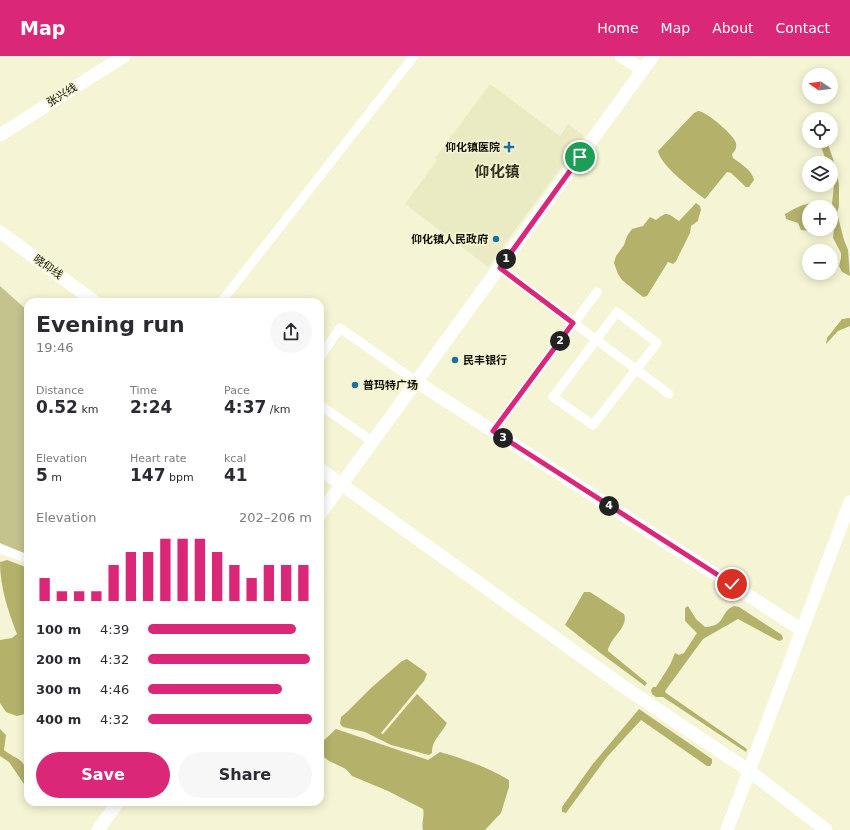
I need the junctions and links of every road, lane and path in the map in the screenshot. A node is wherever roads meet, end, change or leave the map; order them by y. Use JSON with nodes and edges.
{"nodes":[{"id":1,"x":124,"y":56,"type":"edge"},
{"id":2,"x":414,"y":56,"type":"edge"},
{"id":3,"x":621,"y":56,"type":"edge"},
{"id":4,"x":653,"y":56,"type":"edge"},
{"id":5,"x":643,"y":70,"type":"junction"},
{"id":6,"x":0,"y":135,"type":"edge"},
{"id":7,"x":0,"y":232,"type":"edge"},
{"id":8,"x":500,"y":268,"type":"junction"},
{"id":9,"x":597,"y":292,"type":"dead end"},
{"id":10,"x":90,"y":298,"type":"edge"},
{"id":11,"x":224,"y":298,"type":"edge"},
{"id":12,"x":573,"y":323,"type":"junction"},
{"id":13,"x":596,"y":340,"type":"junction"},
{"id":14,"x":324,"y":351,"type":"edge"},
{"id":15,"x":636,"y":370,"type":"junction"},
{"id":16,"x":416,"y":382,"type":"junction"},
{"id":17,"x":669,"y":394,"type":"dead end"},
{"id":18,"x":324,"y":408,"type":"edge"},
{"id":19,"x":493,"y":431,"type":"junction"},
{"id":20,"x":373,"y":442,"type":"junction"},
{"id":21,"x":324,"y":472,"type":"edge"},
{"id":22,"x":340,"y":485,"type":"junction"},
{"id":23,"x":850,"y":502,"type":"edge"},
{"id":24,"x":324,"y":508,"type":"edge"},
{"id":25,"x":0,"y":548,"type":"edge"},
{"id":26,"x":24,"y":557,"type":"edge"},
{"id":27,"x":802,"y":630,"type":"junction"},
{"id":28,"x":748,"y":770,"type":"junction"},
{"id":29,"x":115,"y":806,"type":"edge"},
{"id":30,"x":98,"y":830,"type":"edge"},
{"id":31,"x":727,"y":830,"type":"edge"},
{"id":32,"x":826,"y":830,"type":"edge"}],
"edges":[{"from":1,"to":6,"type":"street","name":"张兴线"},
{"from":2,"to":11,"type":"street"},
{"from":3,"to":5,"type":"street"},
{"from":4,"to":5,"type":"street"},
{"from":5,"to":8,"type":"street"},
{"from":7,"to":10,"type":"street","name":"晓仰线"},
{"from":8,"to":12,"type":"street"},
{"from":8,"to":16,"type":"street"},
{"from":9,"to":12,"type":"street"},
{"from":12,"to":13,"type":"street"},
{"from":12,"to":19,"type":"street"},
{"from":13,"to":15,"type":"street"},
{"from":13,"to":15,"type":"street"},
{"from":13,"to":15,"type":"street"},
{"from":14,"to":16,"type":"street"},
{"from":15,"to":17,"type":"street"},
{"from":16,"to":19,"type":"street"},
{"from":16,"to":20,"type":"street"},
{"from":18,"to":20,"type":"street"},
{"from":19,"to":27,"type":"street"},
{"from":20,"to":22,"type":"street"},
{"from":21,"to":22,"type":"street"},
{"from":22,"to":24,"type":"street"},
{"from":22,"to":28,"type":"street"},
{"from":23,"to":27,"type":"street"},
{"from":25,"to":26,"type":"street"},
{"from":27,"to":28,"type":"street"},
{"from":28,"to":31,"type":"street"},
{"from":28,"to":32,"type":"street"},
{"from":29,"to":30,"type":"street"}]}
